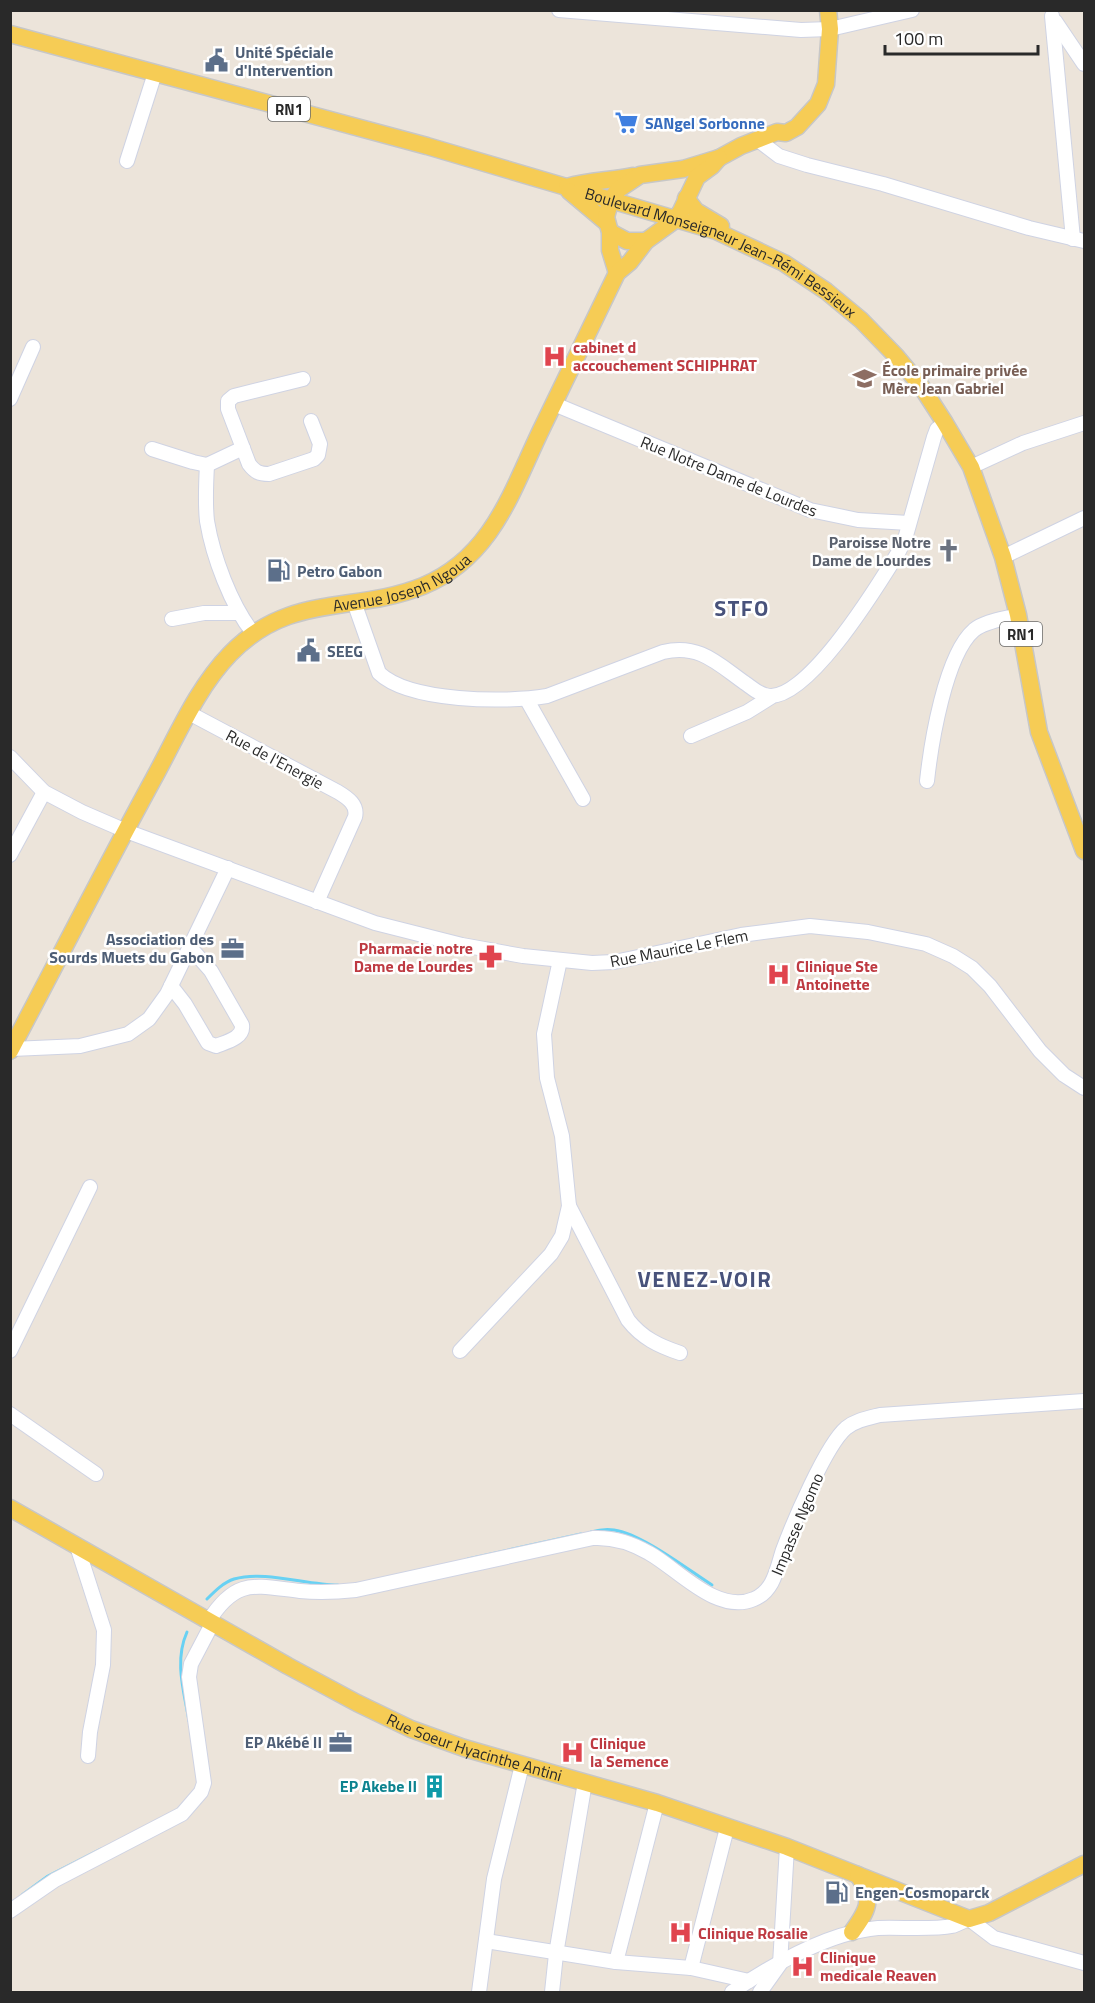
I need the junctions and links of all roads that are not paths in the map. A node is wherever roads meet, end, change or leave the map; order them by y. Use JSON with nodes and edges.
{"nodes":[{"id":1,"x":559,"y":10,"type":"edge"},
{"id":2,"x":828,"y":10,"type":"edge"},
{"id":3,"x":912,"y":10,"type":"edge"},
{"id":4,"x":1051,"y":13,"type":"edge"},
{"id":5,"x":830,"y":29,"type":"junction"},
{"id":6,"x":10,"y":34,"type":"edge"},
{"id":7,"x":1084,"y":64,"type":"edge"},
{"id":8,"x":155,"y":73,"type":"junction"},
{"id":9,"x":758,"y":140,"type":"junction"},
{"id":10,"x":719,"y":158,"type":"junction"},
{"id":11,"x":126,"y":161,"type":"dead end"},
{"id":12,"x":661,"y":171,"type":"junction"},
{"id":13,"x":640,"y":175,"type":"junction"},
{"id":14,"x":567,"y":188,"type":"junction"},
{"id":15,"x":688,"y":193,"type":"junction"},
{"id":16,"x":611,"y":199,"type":"junction"},
{"id":17,"x":675,"y":220,"type":"junction"},
{"id":18,"x":608,"y":227,"type":"junction"},
{"id":19,"x":652,"y":238,"type":"junction"},
{"id":20,"x":1079,"y":240,"type":"edge"},
{"id":21,"x":751,"y":246,"type":"junction"},
{"id":22,"x":617,"y":273,"type":"junction"},
{"id":23,"x":33,"y":347,"type":"dead end"},
{"id":24,"x":303,"y":379,"type":"dead end"},
{"id":25,"x":10,"y":399,"type":"edge"},
{"id":26,"x":554,"y":404,"type":"junction"},
{"id":27,"x":311,"y":422,"type":"dead end"},
{"id":28,"x":945,"y":423,"type":"junction"},
{"id":29,"x":1084,"y":423,"type":"edge"},
{"id":30,"x":243,"y":447,"type":"junction"},
{"id":31,"x":152,"y":449,"type":"dead end"},
{"id":32,"x":207,"y":465,"type":"junction"},
{"id":33,"x":971,"y":467,"type":"junction"},
{"id":34,"x":1084,"y":518,"type":"edge"},
{"id":35,"x":909,"y":523,"type":"junction"},
{"id":36,"x":1003,"y":557,"type":"junction"},
{"id":37,"x":354,"y":602,"type":"junction"},
{"id":38,"x":238,"y":613,"type":"junction"},
{"id":39,"x":1018,"y":615,"type":"junction"},
{"id":40,"x":172,"y":619,"type":"dead end"},
{"id":41,"x":254,"y":633,"type":"junction"},
{"id":42,"x":771,"y":697,"type":"junction"},
{"id":43,"x":527,"y":700,"type":"junction"},
{"id":44,"x":189,"y":713,"type":"junction"},
{"id":45,"x":691,"y":736,"type":"dead end"},
{"id":46,"x":10,"y":757,"type":"edge"},
{"id":47,"x":927,"y":781,"type":"dead end"},
{"id":48,"x":44,"y":792,"type":"junction"},
{"id":49,"x":583,"y":799,"type":"dead end"},
{"id":50,"x":126,"y":831,"type":"junction"},
{"id":51,"x":1084,"y":850,"type":"edge"},
{"id":52,"x":10,"y":855,"type":"edge"},
{"id":53,"x":228,"y":868,"type":"junction"},
{"id":54,"x":317,"y":902,"type":"junction"},
{"id":55,"x":189,"y":946,"type":"junction"},
{"id":56,"x":560,"y":960,"type":"junction"},
{"id":57,"x":171,"y":986,"type":"junction"},
{"id":58,"x":11,"y":1050,"type":"edge"},
{"id":59,"x":1084,"y":1088,"type":"edge"},
{"id":60,"x":90,"y":1187,"type":"dead end"},
{"id":61,"x":569,"y":1206,"type":"junction"},
{"id":62,"x":10,"y":1351,"type":"edge"},
{"id":63,"x":460,"y":1351,"type":"dead end"},
{"id":64,"x":680,"y":1353,"type":"dead end"},
{"id":65,"x":1084,"y":1401,"type":"edge"},
{"id":66,"x":10,"y":1414,"type":"edge"},
{"id":67,"x":96,"y":1474,"type":"dead end"},
{"id":68,"x":10,"y":1508,"type":"edge"},
{"id":69,"x":77,"y":1546,"type":"junction"},
{"id":70,"x":210,"y":1623,"type":"junction"},
{"id":71,"x":88,"y":1756,"type":"dead end"},
{"id":72,"x":522,"y":1765,"type":"junction"},
{"id":73,"x":585,"y":1782,"type":"junction"},
{"id":74,"x":657,"y":1803,"type":"junction"},
{"id":75,"x":727,"y":1828,"type":"junction"},
{"id":76,"x":786,"y":1846,"type":"junction"},
{"id":77,"x":1084,"y":1864,"type":"edge"},
{"id":78,"x":858,"y":1875,"type":"junction"},
{"id":79,"x":10,"y":1911,"type":"edge"},
{"id":80,"x":969,"y":1919,"type":"junction"},
{"id":81,"x":852,"y":1932,"type":"junction"},
{"id":82,"x":486,"y":1941,"type":"junction"},
{"id":83,"x":556,"y":1954,"type":"junction"},
{"id":84,"x":616,"y":1962,"type":"junction"},
{"id":85,"x":1084,"y":1963,"type":"edge"},
{"id":86,"x":780,"y":1964,"type":"junction"},
{"id":87,"x":691,"y":1968,"type":"junction"},
{"id":88,"x":748,"y":1981,"type":"junction"},
{"id":89,"x":479,"y":1992,"type":"edge"},
{"id":90,"x":552,"y":1992,"type":"edge"},
{"id":91,"x":732,"y":1992,"type":"edge"},
{"id":92,"x":760,"y":1992,"type":"edge"}],
"edges":[{"from":1,"to":5,"type":"street"},
{"from":2,"to":5,"type":"main road"},
{"from":3,"to":5,"type":"street"},
{"from":4,"to":7,"type":"street"},
{"from":4,"to":20,"type":"street"},
{"from":5,"to":9,"type":"main road"},
{"from":6,"to":8,"type":"main road","name":"Boulevard Monseigneur Jean-Rémi Bessieux","number":"RN1"},
{"from":8,"to":11,"type":"street"},
{"from":8,"to":14,"type":"main road","name":"Boulevard Monseigneur Jean-Rémi Bessieux","number":"RN1"},
{"from":9,"to":10,"type":"main road"},
{"from":9,"to":20,"type":"street"},
{"from":10,"to":12,"type":"main road"},
{"from":10,"to":15,"type":"main road"},
{"from":12,"to":13,"type":"main road"},
{"from":12,"to":15,"type":"main road"},
{"from":13,"to":14,"type":"main road"},
{"from":13,"to":16,"type":"main road"},
{"from":14,"to":16,"type":"main road","name":"Boulevard Monseigneur Jean-Rémi Bessieux","number":"RN1"},
{"from":14,"to":18,"type":"main road"},
{"from":15,"to":17,"type":"main road"},
{"from":15,"to":21,"type":"main road"},
{"from":16,"to":17,"type":"main road","name":"Boulevard Monseigneur Jean-Rémi Bessieux","number":"RN1"},
{"from":16,"to":18,"type":"main road"},
{"from":17,"to":19,"type":"main road","name":"Avenue Joseph Ngoua"},
{"from":17,"to":21,"type":"main road","name":"Boulevard Monseigneur Jean-Rémi Bessieux","number":"RN1"},
{"from":18,"to":19,"type":"main road"},
{"from":18,"to":22,"type":"main road"},
{"from":19,"to":21,"type":"main road"},
{"from":19,"to":22,"type":"main road","name":"Avenue Joseph Ngoua"},
{"from":21,"to":28,"type":"main road","name":"Boulevard Monseigneur Jean-Rémi Bessieux","number":"RN1"},
{"from":22,"to":26,"type":"main road","name":"Avenue Joseph Ngoua"},
{"from":23,"to":25,"type":"street"},
{"from":24,"to":30,"type":"street"},
{"from":26,"to":35,"type":"street","name":"Rue Notre Dame de Lourdes"},
{"from":26,"to":37,"type":"main road","name":"Avenue Joseph Ngoua"},
{"from":27,"to":30,"type":"street"},
{"from":28,"to":33,"type":"main road","name":"Boulevard Monseigneur Jean-Rémi Bessieux","number":"RN1"},
{"from":28,"to":35,"type":"street"},
{"from":29,"to":33,"type":"street"},
{"from":30,"to":32,"type":"street"},
{"from":31,"to":32,"type":"street"},
{"from":32,"to":38,"type":"street"},
{"from":33,"to":36,"type":"main road","name":"Boulevard Monseigneur Jean-Rémi Bessieux","number":"RN1"},
{"from":34,"to":36,"type":"street"},
{"from":35,"to":42,"type":"street"},
{"from":36,"to":39,"type":"main road","name":"Boulevard Monseigneur Jean-Rémi Bessieux","number":"RN1"},
{"from":37,"to":41,"type":"main road","name":"Avenue Joseph Ngoua"},
{"from":37,"to":43,"type":"street"},
{"from":38,"to":40,"type":"street"},
{"from":38,"to":41,"type":"street"},
{"from":39,"to":47,"type":"street"},
{"from":39,"to":51,"type":"main road","name":"Boulevard Monseigneur Jean-Rémi Bessieux","number":"RN1"},
{"from":41,"to":44,"type":"main road","name":"Avenue Joseph Ngoua"},
{"from":42,"to":43,"type":"street"},
{"from":42,"to":45,"type":"street"},
{"from":43,"to":49,"type":"street"},
{"from":44,"to":50,"type":"main road","name":"Avenue Joseph Ngoua"},
{"from":44,"to":54,"type":"street","name":"Rue de l'Energie"},
{"from":46,"to":48,"type":"street","name":"Rue Maurice Le Flem"},
{"from":48,"to":50,"type":"street","name":"Rue Maurice Le Flem"},
{"from":48,"to":52,"type":"street"},
{"from":50,"to":53,"type":"street","name":"Rue Maurice Le Flem"},
{"from":50,"to":58,"type":"main road","name":"Avenue Joseph Ngoua"},
{"from":53,"to":54,"type":"street","name":"Rue Maurice Le Flem"},
{"from":53,"to":55,"type":"street"},
{"from":54,"to":56,"type":"street","name":"Rue Maurice Le Flem"},
{"from":55,"to":57,"type":"street"},
{"from":55,"to":57,"type":"street"},
{"from":56,"to":59,"type":"street","name":"Rue Maurice Le Flem"},
{"from":56,"to":61,"type":"street"},
{"from":57,"to":58,"type":"street"},
{"from":60,"to":62,"type":"street"},
{"from":61,"to":63,"type":"street"},
{"from":61,"to":64,"type":"street"},
{"from":65,"to":70,"type":"street","name":"Impasse Ngomo"},
{"from":66,"to":67,"type":"street"},
{"from":68,"to":69,"type":"main road","name":"Rue Soeur Hyacinthe Antini"},
{"from":69,"to":70,"type":"main road","name":"Rue Soeur Hyacinthe Antini"},
{"from":69,"to":71,"type":"street"},
{"from":70,"to":72,"type":"main road","name":"Rue Soeur Hyacinthe Antini"},
{"from":70,"to":79,"type":"street","name":"Impasse Ngomo"},
{"from":72,"to":73,"type":"main road","name":"Rue Soeur Hyacinthe Antini"},
{"from":72,"to":82,"type":"street"},
{"from":73,"to":74,"type":"main road","name":"Rue Soeur Hyacinthe Antini"},
{"from":73,"to":83,"type":"street"},
{"from":74,"to":75,"type":"main road","name":"Rue Soeur Hyacinthe Antini"},
{"from":74,"to":84,"type":"street"},
{"from":75,"to":76,"type":"main road","name":"Rue Soeur Hyacinthe Antini"},
{"from":75,"to":87,"type":"street"},
{"from":76,"to":78,"type":"main road","name":"Rue Soeur Hyacinthe Antini"},
{"from":76,"to":86,"type":"street"},
{"from":77,"to":80,"type":"main road"},
{"from":78,"to":80,"type":"main road","name":"Rue Soeur Hyacinthe Antini"},
{"from":78,"to":81,"type":"main road"},
{"from":80,"to":81,"type":"street"},
{"from":80,"to":85,"type":"street"},
{"from":81,"to":86,"type":"street"},
{"from":82,"to":83,"type":"street"},
{"from":82,"to":89,"type":"street"},
{"from":83,"to":84,"type":"street"},
{"from":83,"to":90,"type":"street"},
{"from":84,"to":87,"type":"street"},
{"from":86,"to":88,"type":"street"},
{"from":86,"to":92,"type":"street"},
{"from":87,"to":88,"type":"street"},
{"from":88,"to":91,"type":"street"}]}
